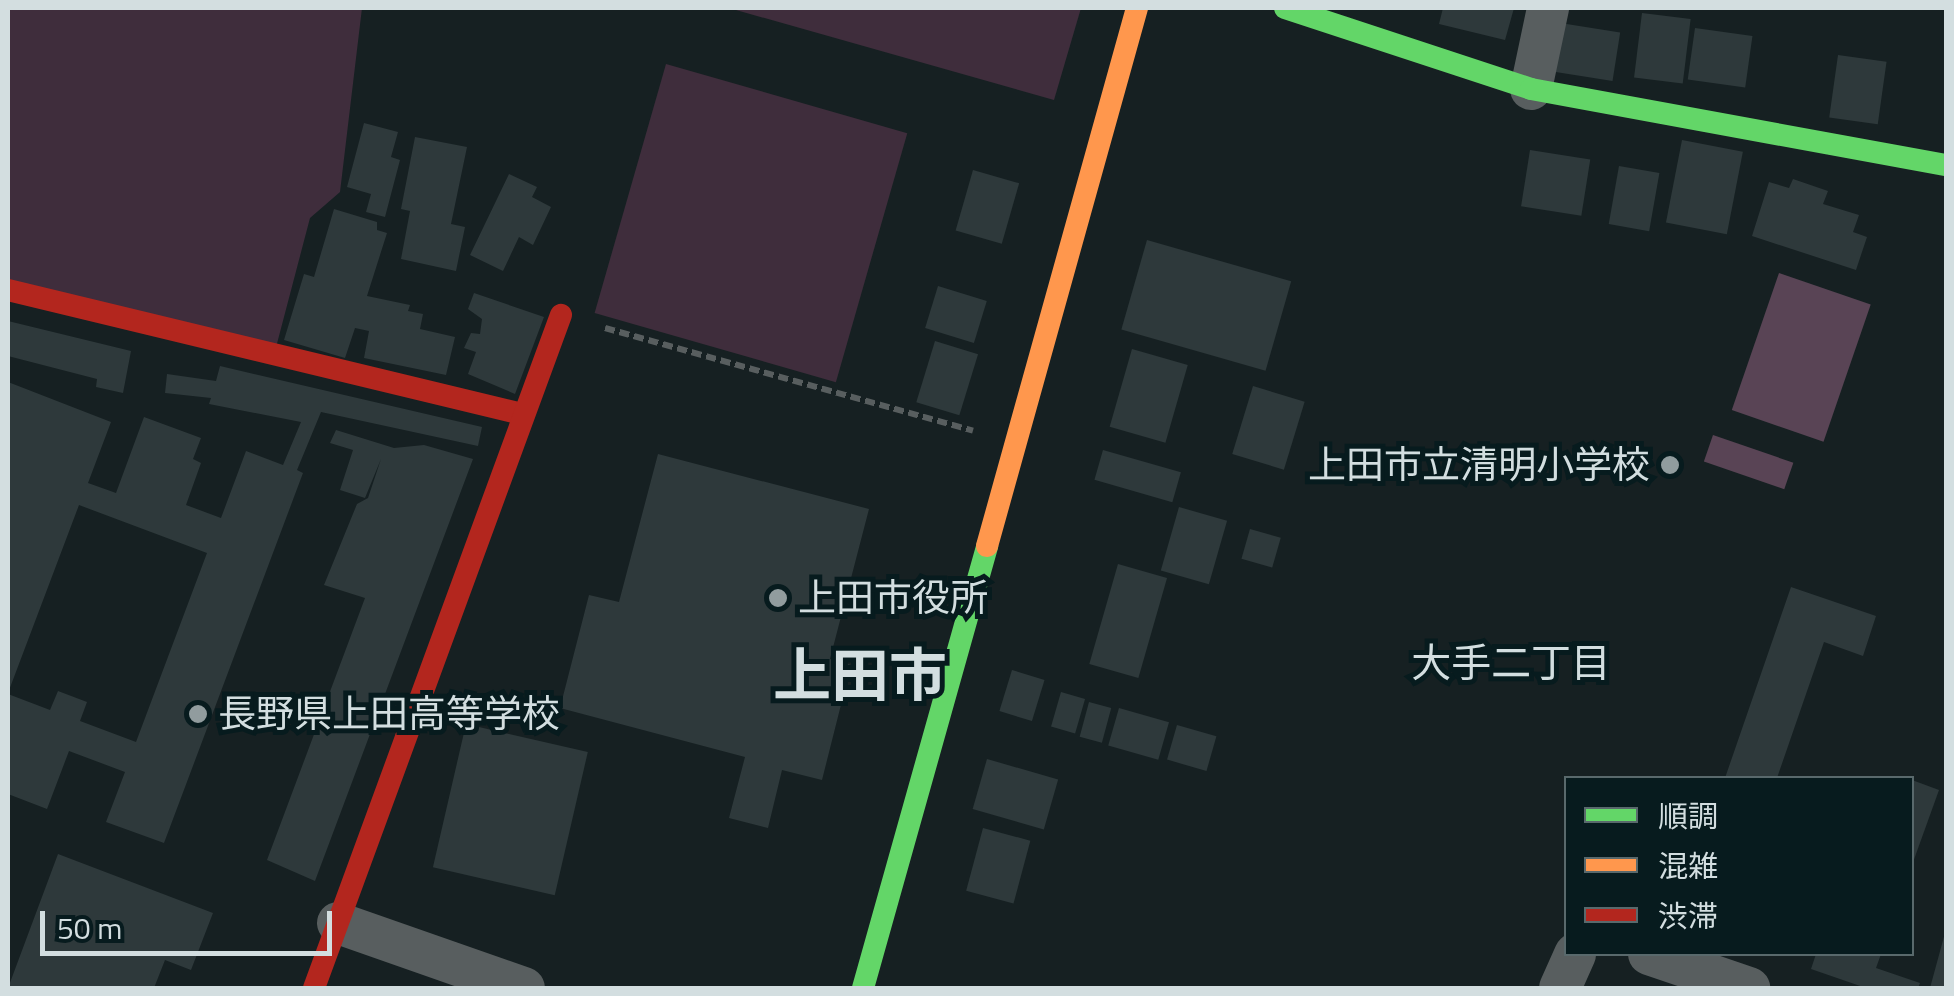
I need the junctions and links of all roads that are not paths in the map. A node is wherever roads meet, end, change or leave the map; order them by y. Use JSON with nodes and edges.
{"nodes":[{"id":1,"x":1138,"y":8,"type":"edge"},
{"id":2,"x":1286,"y":8,"type":"edge"},
{"id":3,"x":1548,"y":8,"type":"edge"},
{"id":4,"x":1531,"y":89,"type":"junction"},
{"id":5,"x":1946,"y":166,"type":"edge"},
{"id":6,"x":8,"y":290,"type":"edge"},
{"id":7,"x":561,"y":315,"type":"road end"},
{"id":8,"x":522,"y":414,"type":"junction"},
{"id":9,"x":338,"y":923,"type":"junction"},
{"id":10,"x":1574,"y":956,"type":"edge"},
{"id":11,"x":1655,"y":956,"type":"edge"},
{"id":12,"x":314,"y":988,"type":"edge"},
{"id":13,"x":524,"y":988,"type":"edge"},
{"id":14,"x":863,"y":988,"type":"edge"},
{"id":15,"x":1560,"y":988,"type":"edge"},
{"id":16,"x":1749,"y":988,"type":"edge"}],
"edges":[{"from":1,"to":14,"type":"street"},
{"from":2,"to":4,"type":"street"},
{"from":3,"to":4,"type":"street"},
{"from":4,"to":5,"type":"street"},
{"from":6,"to":8,"type":"street"},
{"from":7,"to":8,"type":"street"},
{"from":8,"to":9,"type":"street"},
{"from":9,"to":12,"type":"street"},
{"from":9,"to":13,"type":"street"},
{"from":10,"to":15,"type":"street"},
{"from":11,"to":16,"type":"street"}]}
